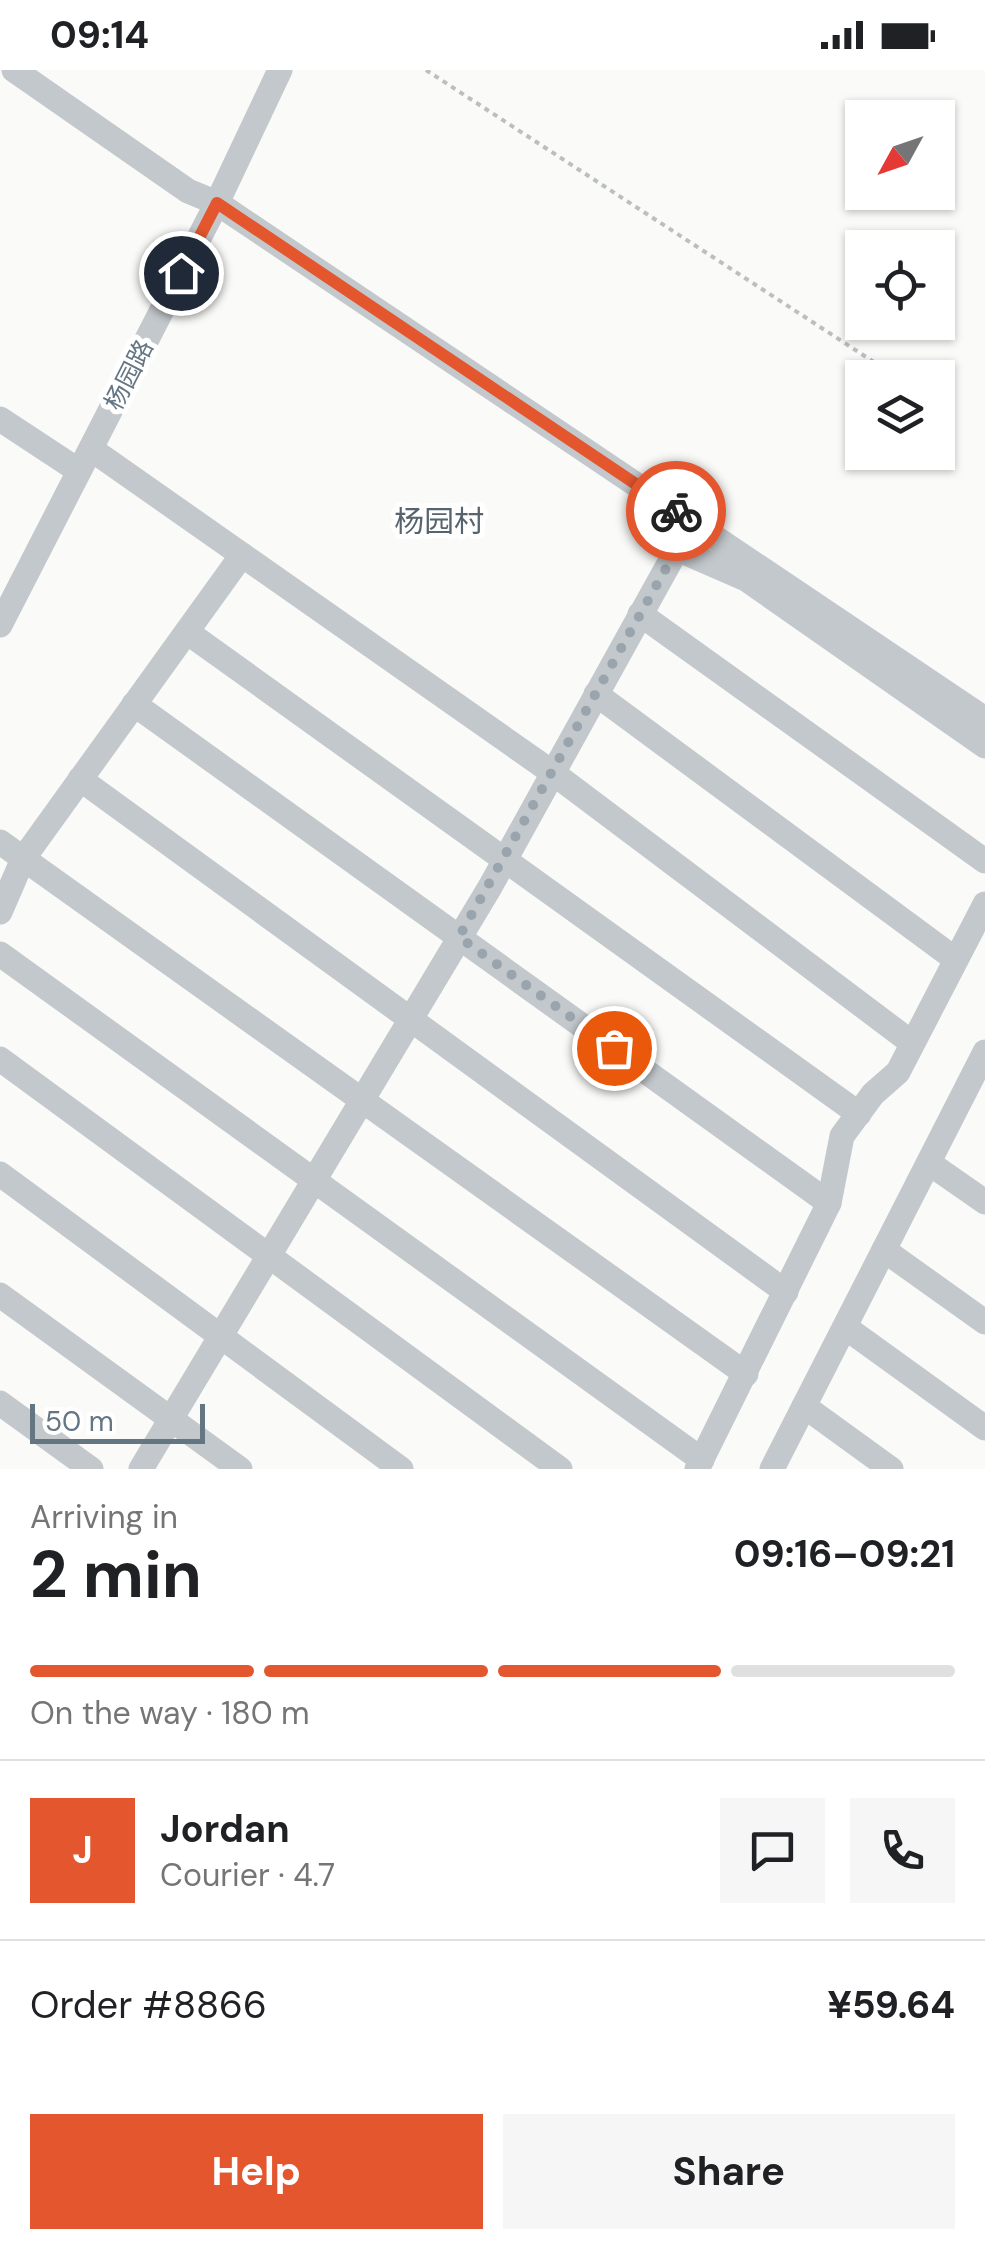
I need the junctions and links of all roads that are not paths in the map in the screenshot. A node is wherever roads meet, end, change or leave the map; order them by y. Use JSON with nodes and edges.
{"nodes":[{"id":1,"x":14,"y":70,"type":"edge"},
{"id":2,"x":280,"y":70,"type":"edge"},
{"id":3,"x":217,"y":203,"type":"junction"},
{"id":4,"x":0,"y":419,"type":"edge"},
{"id":5,"x":85,"y":460,"type":"junction"},
{"id":6,"x":692,"y":522,"type":"junction"},
{"id":7,"x":677,"y":549,"type":"junction"},
{"id":8,"x":242,"y":555,"type":"junction"},
{"id":9,"x":640,"y":614,"type":"junction"},
{"id":10,"x":0,"y":626,"type":"edge"},
{"id":11,"x":187,"y":632,"type":"junction"},
{"id":12,"x":596,"y":694,"type":"junction"},
{"id":13,"x":134,"y":704,"type":"junction"},
{"id":14,"x":985,"y":719,"type":"edge"},
{"id":15,"x":985,"y":746,"type":"edge"},
{"id":16,"x":553,"y":773,"type":"junction"},
{"id":17,"x":80,"y":779,"type":"junction"},
{"id":18,"x":0,"y":842,"type":"edge"},
{"id":19,"x":23,"y":859,"type":"junction"},
{"id":20,"x":504,"y":860,"type":"junction"},
{"id":21,"x":985,"y":861,"type":"edge"},
{"id":22,"x":985,"y":904,"type":"edge"},
{"id":23,"x":0,"y":912,"type":"edge"},
{"id":24,"x":459,"y":937,"type":"junction"},
{"id":25,"x":0,"y":954,"type":"edge"},
{"id":26,"x":955,"y":959,"type":"junction"},
{"id":27,"x":410,"y":1019,"type":"junction"},
{"id":28,"x":912,"y":1043,"type":"junction"},
{"id":29,"x":985,"y":1052,"type":"edge"},
{"id":30,"x":0,"y":1059,"type":"edge"},
{"id":31,"x":977,"y":1090,"type":"edge"},
{"id":32,"x":362,"y":1100,"type":"junction"},
{"id":33,"x":859,"y":1114,"type":"junction"},
{"id":34,"x":929,"y":1163,"type":"junction"},
{"id":35,"x":0,"y":1174,"type":"edge"},
{"id":36,"x":314,"y":1180,"type":"junction"},
{"id":37,"x":830,"y":1202,"type":"junction"},
{"id":38,"x":985,"y":1202,"type":"edge"},
{"id":39,"x":884,"y":1250,"type":"junction"},
{"id":40,"x":269,"y":1256,"type":"junction"},
{"id":41,"x":786,"y":1292,"type":"junction"},
{"id":42,"x":0,"y":1295,"type":"edge"},
{"id":43,"x":985,"y":1322,"type":"edge"},
{"id":44,"x":845,"y":1327,"type":"junction"},
{"id":45,"x":221,"y":1336,"type":"junction"},
{"id":46,"x":746,"y":1374,"type":"junction"},
{"id":47,"x":0,"y":1403,"type":"edge"},
{"id":48,"x":804,"y":1406,"type":"junction"},
{"id":49,"x":171,"y":1419,"type":"junction"},
{"id":50,"x":985,"y":1428,"type":"edge"},
{"id":51,"x":700,"y":1465,"type":"edge"},
{"id":52,"x":91,"y":1469,"type":"edge"},
{"id":53,"x":141,"y":1469,"type":"edge"},
{"id":54,"x":240,"y":1469,"type":"edge"},
{"id":55,"x":401,"y":1469,"type":"edge"},
{"id":56,"x":560,"y":1469,"type":"edge"},
{"id":57,"x":772,"y":1469,"type":"edge"},
{"id":58,"x":891,"y":1469,"type":"edge"}],
"edges":[{"from":1,"to":3,"type":"street"},
{"from":2,"to":3,"type":"street","name":"杨园路"},
{"from":3,"to":5,"type":"street","name":"杨园路"},
{"from":3,"to":6,"type":"street"},
{"from":4,"to":5,"type":"street"},
{"from":5,"to":8,"type":"street"},
{"from":5,"to":10,"type":"street","name":"杨园路"},
{"from":6,"to":7,"type":"street"},
{"from":6,"to":14,"type":"street"},
{"from":7,"to":9,"type":"street"},
{"from":7,"to":15,"type":"street"},
{"from":8,"to":11,"type":"street"},
{"from":8,"to":16,"type":"street"},
{"from":9,"to":12,"type":"street"},
{"from":9,"to":21,"type":"street"},
{"from":11,"to":13,"type":"street"},
{"from":11,"to":20,"type":"street"},
{"from":12,"to":16,"type":"street"},
{"from":12,"to":26,"type":"street"},
{"from":13,"to":17,"type":"street"},
{"from":13,"to":24,"type":"street"},
{"from":16,"to":20,"type":"street"},
{"from":16,"to":28,"type":"street"},
{"from":17,"to":19,"type":"street"},
{"from":17,"to":27,"type":"street"},
{"from":18,"to":19,"type":"street"},
{"from":19,"to":23,"type":"street"},
{"from":19,"to":32,"type":"street"},
{"from":20,"to":24,"type":"street"},
{"from":20,"to":33,"type":"street"},
{"from":22,"to":26,"type":"street"},
{"from":24,"to":27,"type":"street"},
{"from":24,"to":37,"type":"street"},
{"from":25,"to":36,"type":"street"},
{"from":26,"to":28,"type":"street"},
{"from":27,"to":32,"type":"street"},
{"from":27,"to":41,"type":"street"},
{"from":28,"to":33,"type":"street"},
{"from":29,"to":31,"type":"street"},
{"from":30,"to":40,"type":"street"},
{"from":31,"to":34,"type":"street"},
{"from":32,"to":36,"type":"street"},
{"from":32,"to":46,"type":"street"},
{"from":33,"to":37,"type":"street"},
{"from":34,"to":38,"type":"street"},
{"from":34,"to":39,"type":"street"},
{"from":35,"to":45,"type":"street"},
{"from":36,"to":40,"type":"street"},
{"from":36,"to":51,"type":"street"},
{"from":37,"to":41,"type":"street"},
{"from":39,"to":43,"type":"street"},
{"from":39,"to":44,"type":"street"},
{"from":40,"to":45,"type":"street"},
{"from":40,"to":56,"type":"street"},
{"from":41,"to":46,"type":"street"},
{"from":42,"to":49,"type":"street"},
{"from":44,"to":48,"type":"street"},
{"from":44,"to":50,"type":"street"},
{"from":45,"to":49,"type":"street"},
{"from":45,"to":55,"type":"street"},
{"from":46,"to":51,"type":"street"},
{"from":47,"to":52,"type":"street"},
{"from":48,"to":57,"type":"street"},
{"from":48,"to":58,"type":"street"},
{"from":49,"to":53,"type":"street"},
{"from":49,"to":54,"type":"street"}]}
